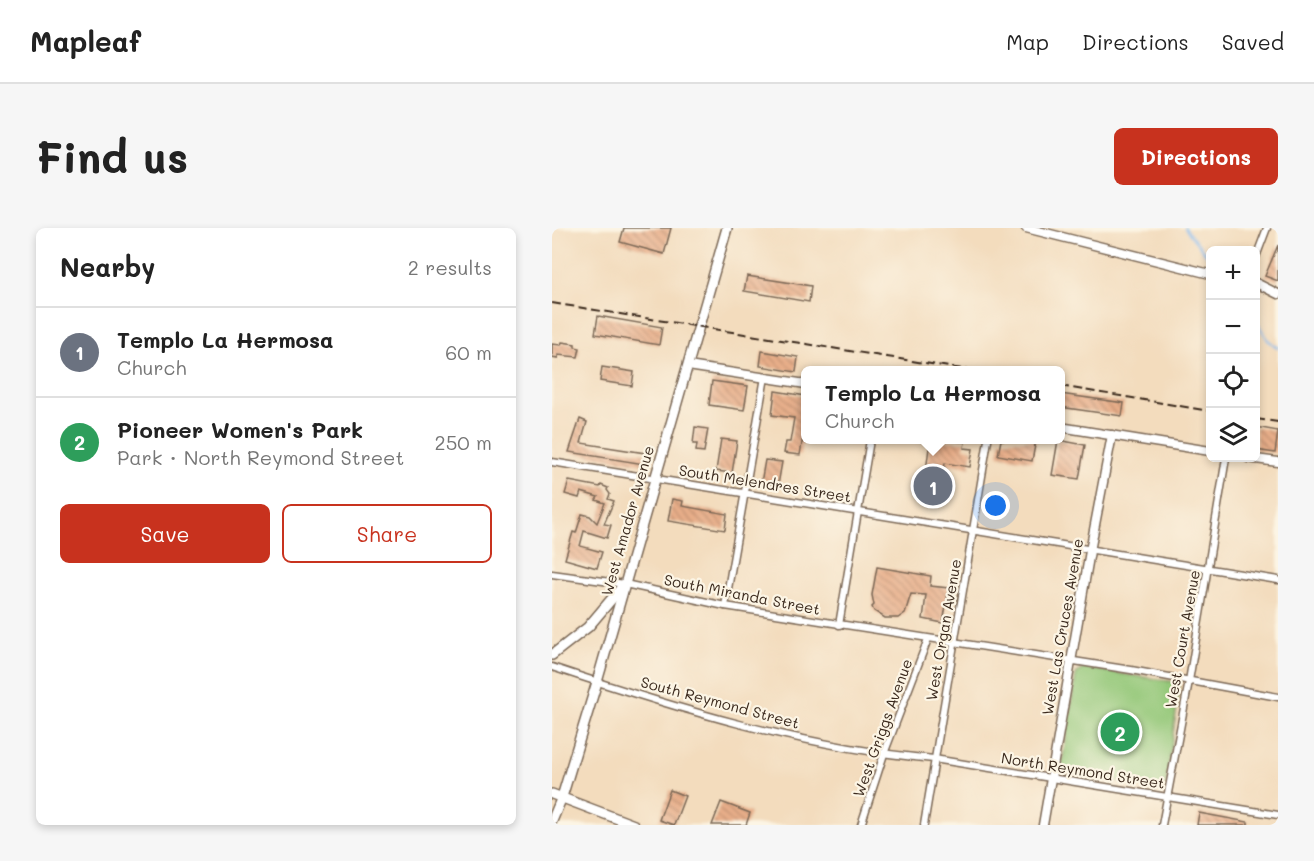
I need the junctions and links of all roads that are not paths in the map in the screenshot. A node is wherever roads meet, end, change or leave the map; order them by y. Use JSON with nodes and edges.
{"nodes":[{"id":1,"x":727,"y":228,"type":"edge"},
{"id":2,"x":1267,"y":228,"type":"edge"},
{"id":3,"x":1030,"y":229,"type":"edge"},
{"id":4,"x":1260,"y":246,"type":"edge"},
{"id":5,"x":1206,"y":273,"type":"edge"},
{"id":6,"x":1260,"y":285,"type":"edge"},
{"id":7,"x":1278,"y":294,"type":"edge"},
{"id":8,"x":688,"y":366,"type":"junction"},
{"id":9,"x":765,"y":377,"type":"junction"},
{"id":10,"x":801,"y":383,"type":"edge"},
{"id":11,"x":1065,"y":428,"type":"edge"},
{"id":12,"x":1112,"y":435,"type":"junction"},
{"id":13,"x":869,"y":444,"type":"edge"},
{"id":14,"x":987,"y":444,"type":"edge"},
{"id":15,"x":1206,"y":450,"type":"edge"},
{"id":16,"x":1260,"y":460,"type":"edge"},
{"id":17,"x":552,"y":462,"type":"edge"},
{"id":18,"x":1225,"y":462,"type":"edge"},
{"id":19,"x":1278,"y":462,"type":"edge"},
{"id":20,"x":656,"y":479,"type":"junction"},
{"id":21,"x":746,"y":493,"type":"junction"},
{"id":22,"x":858,"y":511,"type":"junction"},
{"id":23,"x":973,"y":530,"type":"junction"},
{"id":24,"x":1090,"y":550,"type":"junction"},
{"id":25,"x":1207,"y":568,"type":"junction"},
{"id":26,"x":552,"y":574,"type":"edge"},
{"id":27,"x":1278,"y":580,"type":"edge"},
{"id":28,"x":625,"y":584,"type":"junction"},
{"id":29,"x":725,"y":606,"type":"junction"},
{"id":30,"x":838,"y":625,"type":"junction"},
{"id":31,"x":928,"y":639,"type":"junction"},
{"id":32,"x":954,"y":641,"type":"junction"},
{"id":33,"x":552,"y":655,"type":"edge"},
{"id":34,"x":1071,"y":661,"type":"junction"},
{"id":35,"x":552,"y":667,"type":"edge"},
{"id":36,"x":1189,"y":681,"type":"junction"},
{"id":37,"x":597,"y":682,"type":"junction"},
{"id":38,"x":1278,"y":697,"type":"edge"},
{"id":39,"x":884,"y":754,"type":"junction"},
{"id":40,"x":934,"y":759,"type":"junction"},
{"id":41,"x":1052,"y":778,"type":"junction"},
{"id":42,"x":552,"y":794,"type":"edge"},
{"id":43,"x":1168,"y":796,"type":"junction"},
{"id":44,"x":562,"y":797,"type":"junction"},
{"id":45,"x":1278,"y":815,"type":"edge"},
{"id":46,"x":552,"y":820,"type":"edge"},
{"id":47,"x":634,"y":825,"type":"edge"},
{"id":48,"x":861,"y":825,"type":"edge"},
{"id":49,"x":924,"y":825,"type":"edge"},
{"id":50,"x":1043,"y":825,"type":"edge"},
{"id":51,"x":1162,"y":825,"type":"edge"}],
"edges":[{"from":1,"to":8,"type":"main road","name":"West Amador Avenue"},
{"from":2,"to":4,"type":"street"},
{"from":3,"to":5,"type":"street"},
{"from":6,"to":7,"type":"street"},
{"from":8,"to":9,"type":"street"},
{"from":8,"to":20,"type":"main road","name":"West Amador Avenue"},
{"from":9,"to":10,"type":"street"},
{"from":9,"to":21,"type":"street"},
{"from":11,"to":12,"type":"street"},
{"from":12,"to":15,"type":"street"},
{"from":12,"to":24,"type":"street","name":"West Las Cruces Avenue"},
{"from":13,"to":22,"type":"street"},
{"from":14,"to":23,"type":"street","name":"West Organ Avenue"},
{"from":16,"to":19,"type":"street"},
{"from":17,"to":20,"type":"street","name":"South Melendres Street"},
{"from":18,"to":25,"type":"street","name":"West Court Avenue"},
{"from":20,"to":21,"type":"street","name":"South Melendres Street"},
{"from":20,"to":28,"type":"main road","name":"West Amador Avenue"},
{"from":21,"to":22,"type":"street","name":"South Melendres Street"},
{"from":21,"to":29,"type":"street"},
{"from":22,"to":23,"type":"street","name":"South Melendres Street"},
{"from":22,"to":30,"type":"street"},
{"from":23,"to":24,"type":"street","name":"South Melendres Street"},
{"from":23,"to":32,"type":"street","name":"West Organ Avenue"},
{"from":24,"to":25,"type":"street","name":"South Melendres Street"},
{"from":24,"to":34,"type":"street","name":"West Las Cruces Avenue"},
{"from":25,"to":27,"type":"street","name":"South Melendres Street"},
{"from":25,"to":36,"type":"street","name":"West Court Avenue"},
{"from":26,"to":28,"type":"street","name":"South Miranda Street"},
{"from":28,"to":29,"type":"street","name":"South Miranda Street"},
{"from":28,"to":33,"type":"main road"},
{"from":28,"to":37,"type":"main road","name":"West Amador Avenue"},
{"from":29,"to":30,"type":"street","name":"South Miranda Street"},
{"from":30,"to":31,"type":"street","name":"South Miranda Street"},
{"from":31,"to":32,"type":"street","name":"South Miranda Street"},
{"from":31,"to":39,"type":"street","name":"West Griggs Avenue"},
{"from":32,"to":34,"type":"street","name":"South Miranda Street"},
{"from":32,"to":40,"type":"street","name":"West Organ Avenue"},
{"from":34,"to":36,"type":"street","name":"South Miranda Street"},
{"from":34,"to":41,"type":"street","name":"West Las Cruces Avenue"},
{"from":35,"to":37,"type":"street","name":"South Reymond Street"},
{"from":36,"to":38,"type":"street","name":"South Miranda Street"},
{"from":36,"to":43,"type":"street","name":"West Court Avenue"},
{"from":37,"to":39,"type":"street","name":"South Reymond Street"},
{"from":37,"to":44,"type":"main road","name":"West Amador Avenue"},
{"from":39,"to":40,"type":"street","name":"North Reymond Street"},
{"from":39,"to":48,"type":"street","name":"West Griggs Avenue"},
{"from":40,"to":41,"type":"street","name":"North Reymond Street"},
{"from":40,"to":49,"type":"street","name":"West Organ Avenue"},
{"from":41,"to":43,"type":"street","name":"North Reymond Street"},
{"from":41,"to":50,"type":"street","name":"West Las Cruces Avenue"},
{"from":42,"to":44,"type":"main road"},
{"from":43,"to":45,"type":"street","name":"North Reymond Street"},
{"from":43,"to":51,"type":"street","name":"West Court Avenue"},
{"from":44,"to":46,"type":"main road","name":"West Amador Avenue"},
{"from":44,"to":47,"type":"main road"}]}
